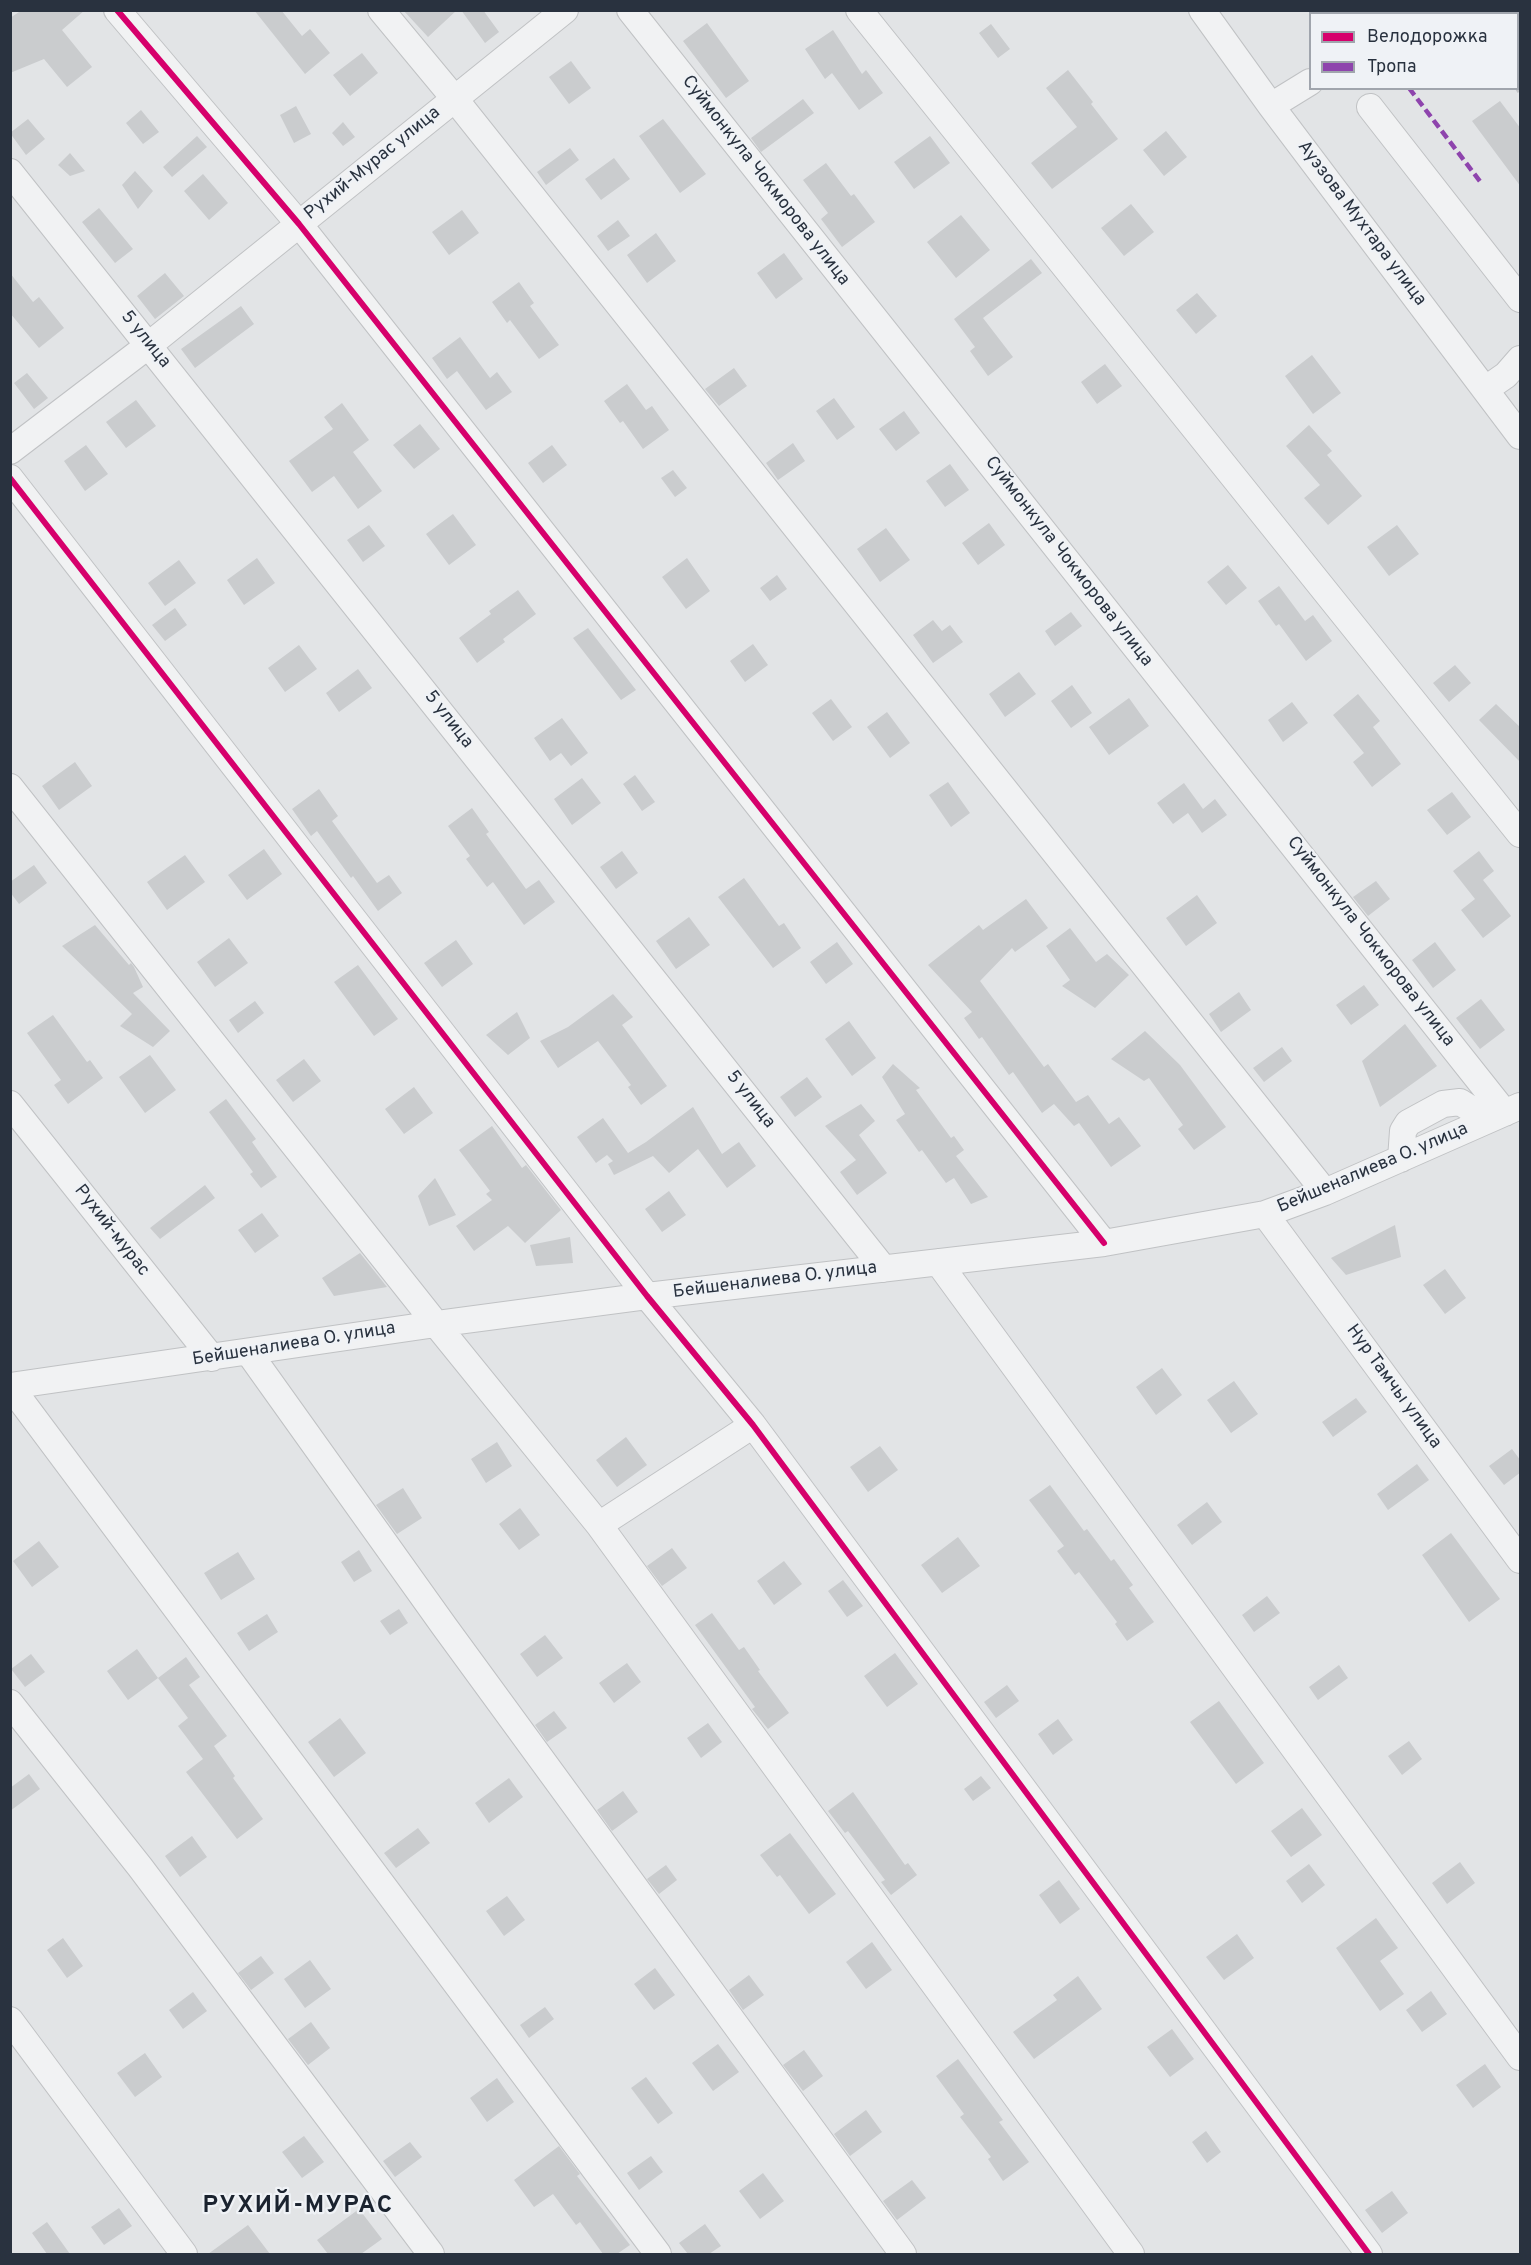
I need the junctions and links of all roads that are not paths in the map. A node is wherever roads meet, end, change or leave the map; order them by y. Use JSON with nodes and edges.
{"nodes":[{"id":1,"x":117,"y":10,"type":"edge"},
{"id":2,"x":381,"y":10,"type":"edge"},
{"id":3,"x":565,"y":10,"type":"edge"},
{"id":4,"x":630,"y":10,"type":"edge"},
{"id":5,"x":859,"y":10,"type":"edge"},
{"id":6,"x":1202,"y":10,"type":"edge"},
{"id":7,"x":1309,"y":83,"type":"edge"},
{"id":8,"x":454,"y":98,"type":"junction"},
{"id":9,"x":1271,"y":106,"type":"junction"},
{"id":10,"x":1370,"y":107,"type":"dead end"},
{"id":11,"x":10,"y":172,"type":"edge"},
{"id":12,"x":299,"y":224,"type":"junction"},
{"id":13,"x":1521,"y":299,"type":"edge"},
{"id":14,"x":149,"y":345,"type":"junction"},
{"id":15,"x":1521,"y":358,"type":"edge"},
{"id":16,"x":1486,"y":389,"type":"junction"},
{"id":17,"x":1521,"y":436,"type":"edge"},
{"id":18,"x":10,"y":451,"type":"edge"},
{"id":19,"x":10,"y":478,"type":"edge"},
{"id":20,"x":10,"y":787,"type":"edge"},
{"id":21,"x":1521,"y":834,"type":"edge"},
{"id":22,"x":10,"y":1104,"type":"edge"},
{"id":23,"x":1505,"y":1113,"type":"edge"},
{"id":24,"x":1324,"y":1192,"type":"junction"},
{"id":25,"x":1265,"y":1214,"type":"junction"},
{"id":26,"x":1104,"y":1243,"type":"junction"},
{"id":27,"x":938,"y":1262,"type":"junction"},
{"id":28,"x":884,"y":1269,"type":"junction"},
{"id":29,"x":647,"y":1296,"type":"junction"},
{"id":30,"x":436,"y":1324,"type":"junction"},
{"id":31,"x":249,"y":1353,"type":"junction"},
{"id":32,"x":212,"y":1358,"type":"junction"},
{"id":33,"x":11,"y":1386,"type":"edge"},
{"id":34,"x":753,"y":1425,"type":"junction"},
{"id":35,"x":599,"y":1525,"type":"junction"},
{"id":36,"x":1521,"y":1560,"type":"edge"},
{"id":37,"x":10,"y":1703,"type":"edge"},
{"id":38,"x":10,"y":2020,"type":"edge"},
{"id":39,"x":1521,"y":2057,"type":"edge"},
{"id":40,"x":184,"y":2254,"type":"edge"},
{"id":41,"x":431,"y":2254,"type":"edge"},
{"id":42,"x":658,"y":2254,"type":"edge"},
{"id":43,"x":903,"y":2254,"type":"edge"},
{"id":44,"x":1131,"y":2254,"type":"edge"},
{"id":45,"x":1369,"y":2254,"type":"edge"}],
"edges":[{"from":1,"to":12,"type":"street"},
{"from":2,"to":8,"type":"street"},
{"from":3,"to":8,"type":"street","name":"Рухий-Мурас улица"},
{"from":4,"to":23,"type":"street","name":"Суймонкула Чокморова улица"},
{"from":5,"to":21,"type":"street"},
{"from":6,"to":9,"type":"street","name":"Ауэзова Мухтара улица"},
{"from":7,"to":9,"type":"street"},
{"from":8,"to":12,"type":"street","name":"Рухий-Мурас улица"},
{"from":8,"to":24,"type":"street"},
{"from":9,"to":16,"type":"street","name":"Ауэзова Мухтара улица"},
{"from":10,"to":13,"type":"street"},
{"from":11,"to":14,"type":"street","name":"5 улица"},
{"from":12,"to":14,"type":"street","name":"Рухий-Мурас улица"},
{"from":12,"to":26,"type":"street"},
{"from":14,"to":18,"type":"street","name":"Рухий-Мурас улица"},
{"from":14,"to":28,"type":"street","name":"5 улица"},
{"from":15,"to":16,"type":"street"},
{"from":16,"to":17,"type":"street","name":"Ауэзова Мухтара улица"},
{"from":19,"to":29,"type":"street"},
{"from":20,"to":30,"type":"street"},
{"from":22,"to":32,"type":"street","name":"Рухий-мурас"},
{"from":23,"to":24,"type":"street","name":"Бейшеналиева О. улица"},
{"from":24,"to":25,"type":"street","name":"Бейшеналиева О. улица"},
{"from":25,"to":26,"type":"street","name":"Бейшеналиева О. улица"},
{"from":25,"to":36,"type":"street","name":"Нур Тамчы улица"},
{"from":26,"to":27,"type":"street","name":"Бейшеналиева О. улица"},
{"from":27,"to":28,"type":"street","name":"Бейшеналиева О. улица"},
{"from":27,"to":39,"type":"street"},
{"from":28,"to":29,"type":"street","name":"Бейшеналиева О. улица"},
{"from":29,"to":30,"type":"street","name":"Бейшеналиева О. улица"},
{"from":29,"to":34,"type":"street"},
{"from":30,"to":31,"type":"street","name":"Бейшеналиева О. улица"},
{"from":30,"to":35,"type":"street"},
{"from":31,"to":32,"type":"street","name":"Бейшеналиева О. улица"},
{"from":31,"to":43,"type":"street"},
{"from":32,"to":33,"type":"street","name":"Бейшеналиева О. улица"},
{"from":33,"to":42,"type":"street"},
{"from":34,"to":35,"type":"street"},
{"from":34,"to":45,"type":"street"},
{"from":35,"to":44,"type":"street"},
{"from":37,"to":41,"type":"street"},
{"from":38,"to":40,"type":"street"}]}
